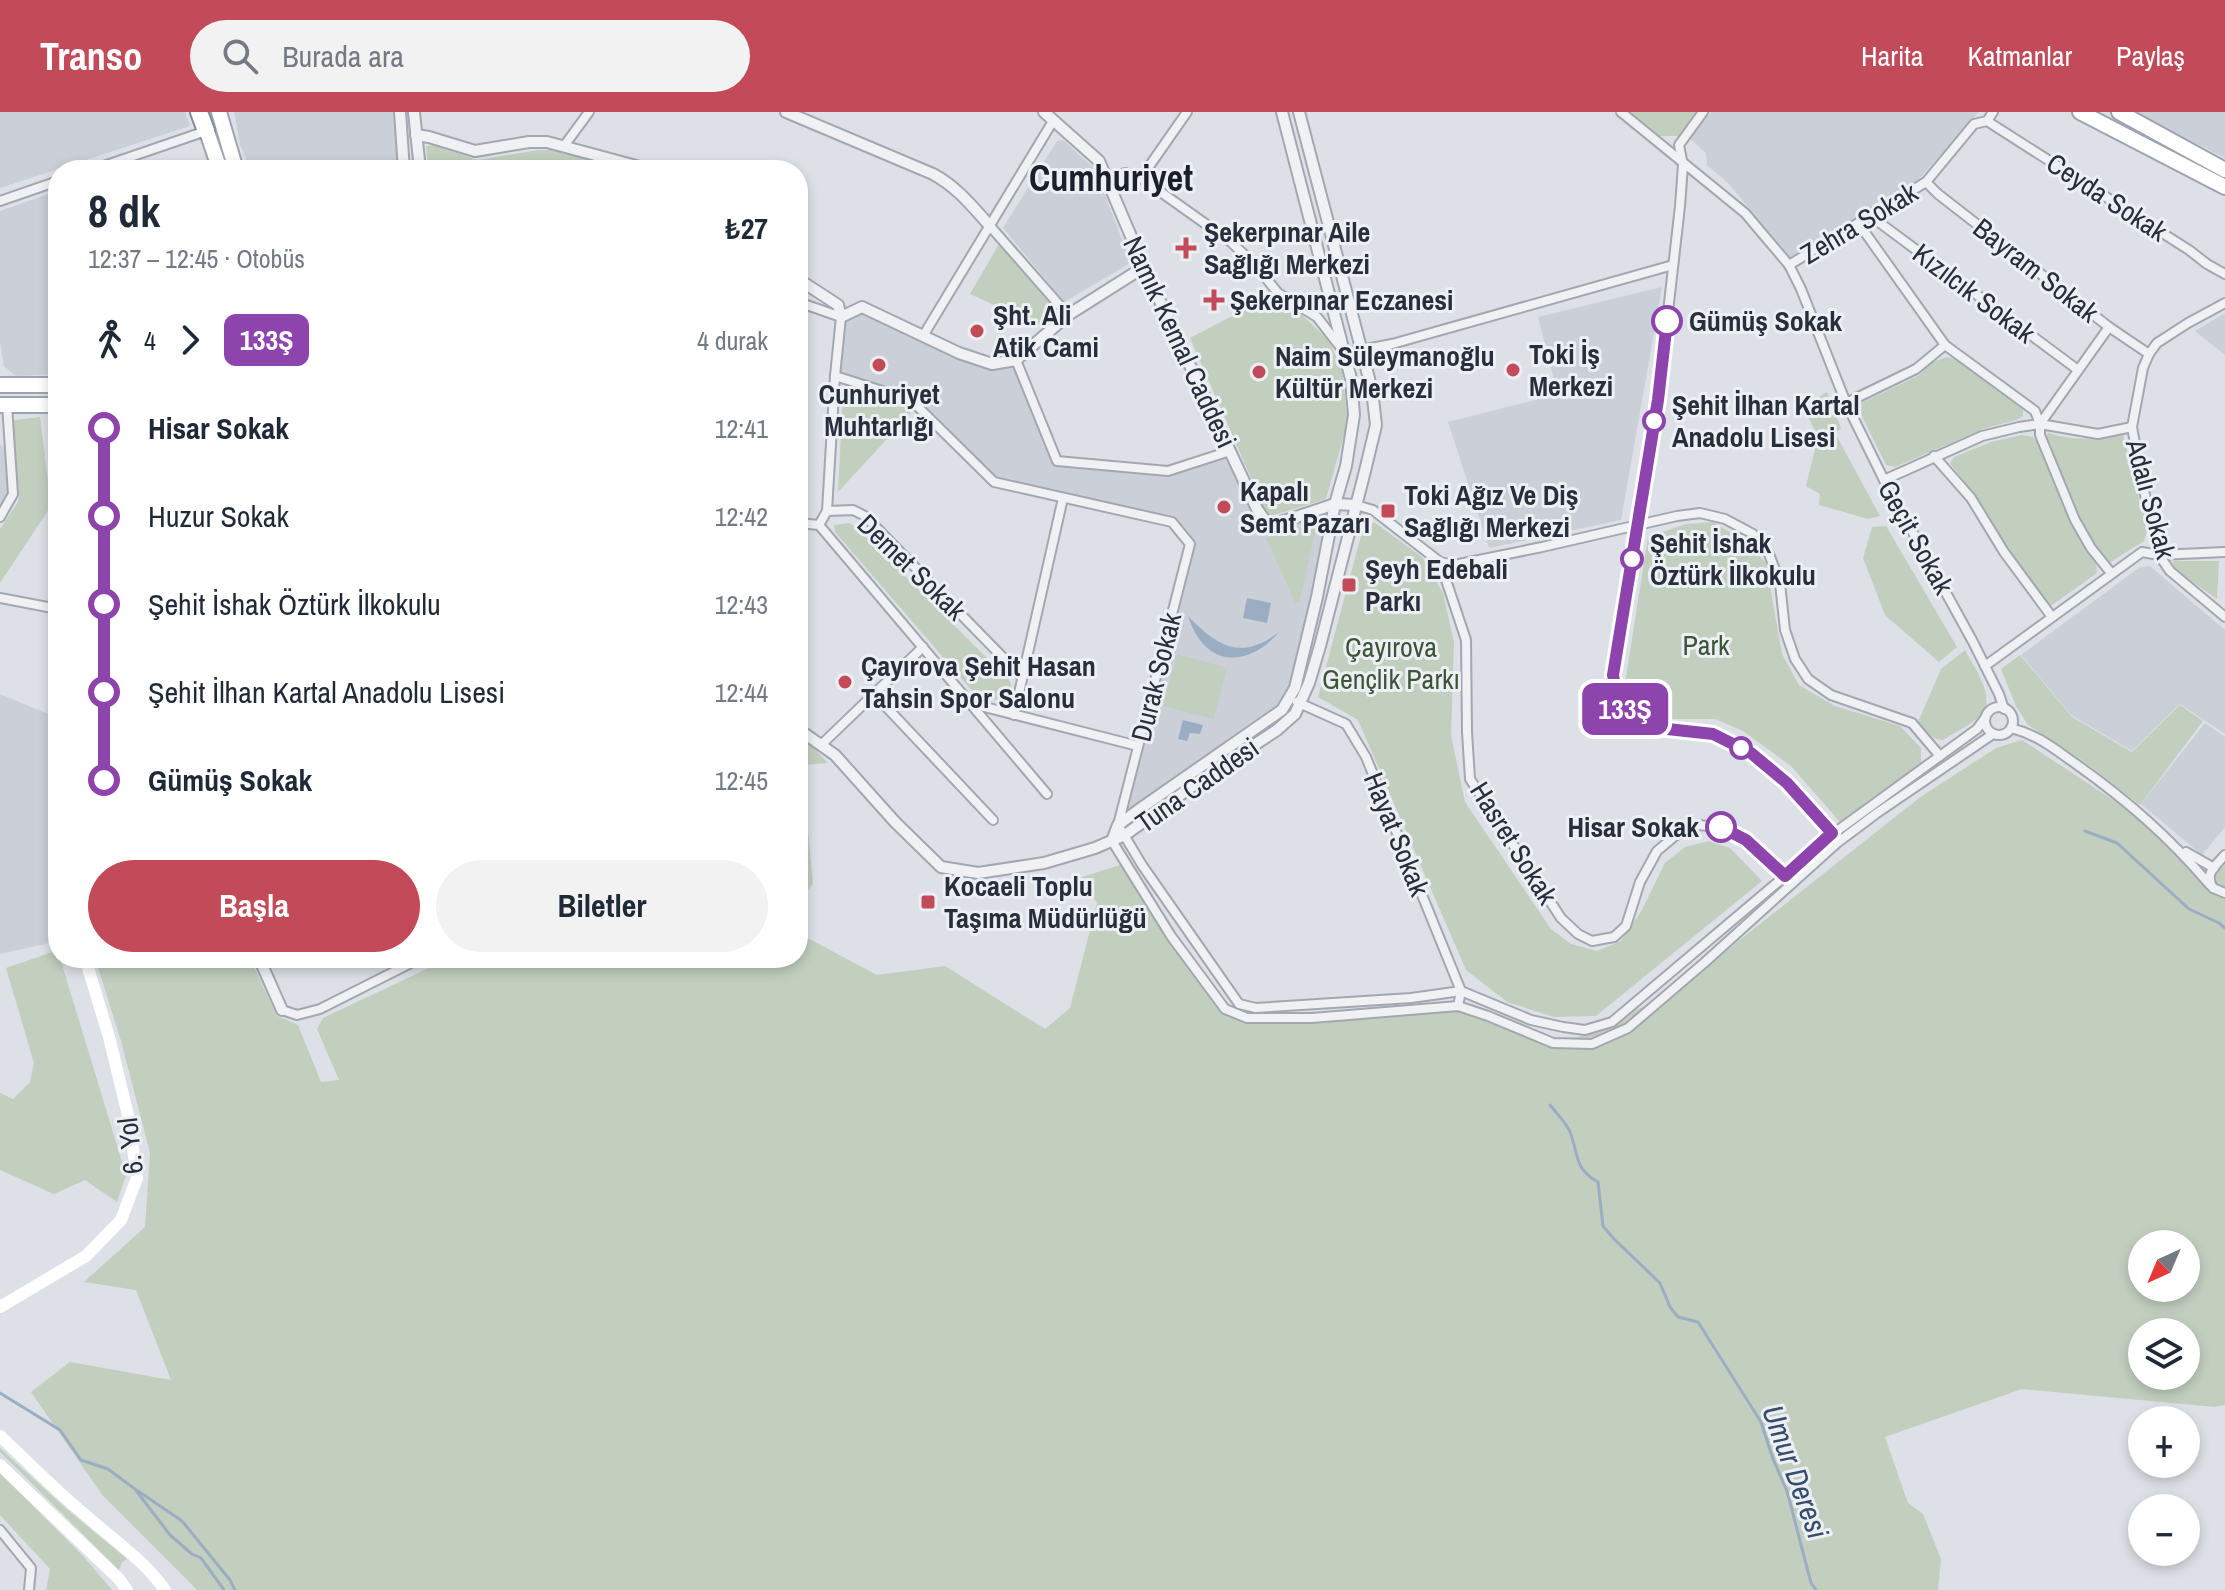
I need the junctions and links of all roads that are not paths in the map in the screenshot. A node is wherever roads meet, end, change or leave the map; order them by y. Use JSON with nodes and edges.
{"nodes":[{"id":1,"x":200,"y":112,"type":"edge"},
{"id":2,"x":219,"y":112,"type":"edge"},
{"id":3,"x":400,"y":112,"type":"edge"},
{"id":4,"x":414,"y":112,"type":"edge"},
{"id":5,"x":589,"y":112,"type":"edge"},
{"id":6,"x":786,"y":112,"type":"edge"},
{"id":7,"x":1044,"y":112,"type":"edge"},
{"id":8,"x":1187,"y":112,"type":"edge"},
{"id":9,"x":1282,"y":112,"type":"edge"},
{"id":10,"x":1299,"y":112,"type":"edge"},
{"id":11,"x":1621,"y":112,"type":"edge"},
{"id":12,"x":1703,"y":112,"type":"edge"},
{"id":13,"x":1993,"y":112,"type":"edge"},
{"id":14,"x":2080,"y":112,"type":"edge"},
{"id":15,"x":2119,"y":112,"type":"edge"},
{"id":16,"x":1053,"y":121,"type":"junction"},
{"id":17,"x":1987,"y":121,"type":"junction"},
{"id":18,"x":206,"y":131,"type":"junction"},
{"id":19,"x":416,"y":135,"type":"junction"},
{"id":20,"x":564,"y":146,"type":"junction"},
{"id":21,"x":121,"y":160,"type":"edge"},
{"id":22,"x":216,"y":160,"type":"edge"},
{"id":23,"x":233,"y":160,"type":"edge"},
{"id":24,"x":403,"y":160,"type":"edge"},
{"id":25,"x":419,"y":160,"type":"edge"},
{"id":26,"x":615,"y":160,"type":"edge"},
{"id":27,"x":1683,"y":165,"type":"junction"},
{"id":28,"x":1107,"y":178,"type":"junction"},
{"id":29,"x":1141,"y":178,"type":"junction"},
{"id":30,"x":1926,"y":182,"type":"junction"},
{"id":31,"x":2223,"y":183,"type":"edge"},
{"id":32,"x":48,"y":184,"type":"edge"},
{"id":33,"x":0,"y":201,"type":"edge"},
{"id":34,"x":1874,"y":212,"type":"junction"},
{"id":35,"x":1859,"y":224,"type":"junction"},
{"id":36,"x":990,"y":226,"type":"junction"},
{"id":37,"x":1673,"y":265,"type":"junction"},
{"id":38,"x":1789,"y":265,"type":"junction"},
{"id":39,"x":1144,"y":267,"type":"junction"},
{"id":40,"x":2225,"y":274,"type":"edge"},
{"id":41,"x":808,"y":286,"type":"edge"},
{"id":42,"x":2225,"y":303,"type":"edge"},
{"id":43,"x":808,"y":305,"type":"edge"},
{"id":44,"x":1068,"y":315,"type":"junction"},
{"id":45,"x":841,"y":317,"type":"junction"},
{"id":46,"x":2109,"y":327,"type":"junction"},
{"id":47,"x":923,"y":336,"type":"junction"},
{"id":48,"x":1945,"y":345,"type":"junction"},
{"id":49,"x":1362,"y":350,"type":"junction"},
{"id":50,"x":1345,"y":353,"type":"junction"},
{"id":51,"x":2149,"y":354,"type":"junction"},
{"id":52,"x":1016,"y":360,"type":"junction"},
{"id":53,"x":2078,"y":370,"type":"junction"},
{"id":54,"x":835,"y":376,"type":"junction"},
{"id":55,"x":0,"y":385,"type":"edge"},
{"id":56,"x":48,"y":385,"type":"edge"},
{"id":57,"x":1846,"y":403,"type":"junction"},
{"id":58,"x":4,"y":405,"type":"edge"},
{"id":59,"x":48,"y":405,"type":"edge"},
{"id":60,"x":2040,"y":424,"type":"junction"},
{"id":61,"x":2132,"y":427,"type":"junction"},
{"id":62,"x":1230,"y":451,"type":"junction"},
{"id":63,"x":1934,"y":456,"type":"junction"},
{"id":64,"x":1884,"y":480,"type":"junction"},
{"id":65,"x":1063,"y":498,"type":"junction"},
{"id":66,"x":1335,"y":504,"type":"junction"},
{"id":67,"x":1356,"y":505,"type":"junction"},
{"id":68,"x":827,"y":511,"type":"junction"},
{"id":69,"x":0,"y":517,"type":"edge"},
{"id":70,"x":808,"y":524,"type":"edge"},
{"id":71,"x":819,"y":525,"type":"junction"},
{"id":72,"x":1637,"y":525,"type":"junction"},
{"id":73,"x":2225,"y":552,"type":"edge"},
{"id":74,"x":2159,"y":555,"type":"junction"},
{"id":75,"x":1440,"y":562,"type":"junction"},
{"id":76,"x":2111,"y":573,"type":"junction"},
{"id":77,"x":0,"y":598,"type":"edge"},
{"id":78,"x":48,"y":607,"type":"edge"},
{"id":79,"x":2225,"y":611,"type":"edge"},
{"id":80,"x":2052,"y":617,"type":"junction"},
{"id":81,"x":2225,"y":617,"type":"edge"},
{"id":82,"x":923,"y":647,"type":"junction"},
{"id":83,"x":1985,"y":666,"type":"junction"},
{"id":84,"x":1022,"y":677,"type":"junction"},
{"id":85,"x":874,"y":694,"type":"junction"},
{"id":86,"x":1294,"y":701,"type":"junction"},
{"id":87,"x":972,"y":704,"type":"junction"},
{"id":88,"x":2004,"y":709,"type":"junction"},
{"id":89,"x":1014,"y":715,"type":"junction"},
{"id":90,"x":1985,"y":718,"type":"junction"},
{"id":91,"x":2011,"y":728,"type":"junction"},
{"id":92,"x":1993,"y":734,"type":"junction"},
{"id":93,"x":808,"y":735,"type":"edge"},
{"id":94,"x":822,"y":744,"type":"junction"},
{"id":95,"x":1138,"y":746,"type":"junction"},
{"id":96,"x":1940,"y":756,"type":"junction"},
{"id":97,"x":1047,"y":794,"type":"dead end"},
{"id":98,"x":993,"y":820,"type":"dead end"},
{"id":99,"x":1122,"y":830,"type":"junction"},
{"id":100,"x":1832,"y":833,"type":"junction"},
{"id":101,"x":1112,"y":841,"type":"junction"},
{"id":102,"x":1837,"y":843,"type":"junction"},
{"id":103,"x":2179,"y":849,"type":"junction"},
{"id":104,"x":2225,"y":855,"type":"edge"},
{"id":105,"x":2225,"y":864,"type":"edge"},
{"id":106,"x":2214,"y":868,"type":"junction"},
{"id":107,"x":1785,"y":876,"type":"junction"},
{"id":108,"x":1794,"y":883,"type":"junction"},
{"id":109,"x":2217,"y":890,"type":"edge"},
{"id":110,"x":2225,"y":899,"type":"edge"},
{"id":111,"x":88,"y":968,"type":"edge"},
{"id":112,"x":263,"y":968,"type":"edge"},
{"id":113,"x":401,"y":968,"type":"edge"},
{"id":114,"x":1461,"y":991,"type":"junction"},
{"id":115,"x":1458,"y":1006,"type":"junction"},
{"id":116,"x":282,"y":1010,"type":"joint"},
{"id":117,"x":0,"y":1304,"type":"edge"},
{"id":118,"x":0,"y":1436,"type":"edge"},
{"id":119,"x":0,"y":1465,"type":"edge"},
{"id":120,"x":0,"y":1530,"type":"edge"},
{"id":121,"x":137,"y":1558,"type":"junction"},
{"id":122,"x":119,"y":1579,"type":"junction"},
{"id":123,"x":29,"y":1590,"type":"edge"},
{"id":124,"x":127,"y":1590,"type":"edge"},
{"id":125,"x":165,"y":1590,"type":"edge"}],
"edges":[{"from":1,"to":18,"type":"highway"},
{"from":2,"to":23,"type":"main road"},
{"from":3,"to":24,"type":"street"},
{"from":4,"to":19,"type":"street"},
{"from":5,"to":20,"type":"street"},
{"from":6,"to":36,"type":"street"},
{"from":7,"to":16,"type":"street","name":"Namık Kemal Caddesi"},
{"from":8,"to":29,"type":"street"},
{"from":9,"to":50,"type":"street","name":"Tuna Caddesi"},
{"from":10,"to":49,"type":"street","name":"Tuna Caddesi"},
{"from":11,"to":27,"type":"street","name":"Geçit Sokak"},
{"from":12,"to":27,"type":"street"},
{"from":13,"to":17,"type":"street","name":"Zehra Sokak"},
{"from":14,"to":31,"type":"main road"},
{"from":15,"to":31,"type":"main road"},
{"from":16,"to":28,"type":"street","name":"Namık Kemal Caddesi"},
{"from":16,"to":36,"type":"street"},
{"from":17,"to":30,"type":"street","name":"Zehra Sokak"},
{"from":17,"to":40,"type":"street","name":"Ceyda Sokak"},
{"from":18,"to":21,"type":"street"},
{"from":18,"to":22,"type":"main road"},
{"from":19,"to":20,"type":"street"},
{"from":19,"to":25,"type":"street"},
{"from":20,"to":26,"type":"street"},
{"from":27,"to":37,"type":"street"},
{"from":27,"to":38,"type":"street","name":"Geçit Sokak"},
{"from":28,"to":29,"type":"street"},
{"from":28,"to":39,"type":"street","name":"Namık Kemal Caddesi"},
{"from":29,"to":50,"type":"street"},
{"from":30,"to":34,"type":"street","name":"Zehra Sokak"},
{"from":30,"to":46,"type":"street","name":"Bayram Sokak"},
{"from":32,"to":33,"type":"street"},
{"from":34,"to":35,"type":"street","name":"Zehra Sokak"},
{"from":34,"to":53,"type":"street","name":"Kızılcık Sokak"},
{"from":35,"to":38,"type":"street","name":"Zehra Sokak"},
{"from":35,"to":48,"type":"street"},
{"from":36,"to":44,"type":"street"},
{"from":36,"to":47,"type":"street"},
{"from":37,"to":49,"type":"street"},
{"from":37,"to":72,"type":"street"},
{"from":38,"to":57,"type":"street","name":"Geçit Sokak"},
{"from":39,"to":44,"type":"street"},
{"from":39,"to":62,"type":"street","name":"Namık Kemal Caddesi"},
{"from":41,"to":45,"type":"street"},
{"from":42,"to":51,"type":"street"},
{"from":43,"to":45,"type":"street"},
{"from":44,"to":52,"type":"street"},
{"from":45,"to":47,"type":"street"},
{"from":45,"to":54,"type":"street"},
{"from":46,"to":51,"type":"street","name":"Bayram Sokak"},
{"from":46,"to":53,"type":"street"},
{"from":47,"to":52,"type":"street"},
{"from":48,"to":57,"type":"street"},
{"from":48,"to":60,"type":"street"},
{"from":49,"to":50,"type":"street"},
{"from":49,"to":67,"type":"street","name":"Tuna Caddesi"},
{"from":50,"to":66,"type":"street","name":"Tuna Caddesi"},
{"from":51,"to":61,"type":"street","name":"Adalı Sokak"},
{"from":52,"to":62,"type":"street"},
{"from":53,"to":60,"type":"street"},
{"from":54,"to":65,"type":"street"},
{"from":54,"to":68,"type":"street"},
{"from":55,"to":56,"type":"main road"},
{"from":57,"to":64,"type":"street","name":"Geçit Sokak"},
{"from":58,"to":59,"type":"main road"},
{"from":58,"to":69,"type":"street"},
{"from":60,"to":61,"type":"street"},
{"from":60,"to":63,"type":"street"},
{"from":60,"to":76,"type":"street"},
{"from":61,"to":74,"type":"street","name":"Adalı Sokak"},
{"from":62,"to":66,"type":"street","name":"Namık Kemal Caddesi"},
{"from":63,"to":64,"type":"street"},
{"from":63,"to":80,"type":"street"},
{"from":64,"to":83,"type":"street","name":"Geçit Sokak"},
{"from":65,"to":84,"type":"street"},
{"from":65,"to":95,"type":"street","name":"Durak Sokak"},
{"from":66,"to":67,"type":"street"},
{"from":66,"to":86,"type":"street","name":"Tuna Caddesi"},
{"from":67,"to":75,"type":"street"},
{"from":67,"to":86,"type":"street","name":"Tuna Caddesi"},
{"from":68,"to":71,"type":"street"},
{"from":68,"to":84,"type":"street","name":"Demet Sokak"},
{"from":70,"to":71,"type":"street"},
{"from":71,"to":82,"type":"street"},
{"from":72,"to":75,"type":"street"},
{"from":72,"to":96,"type":"street"},
{"from":72,"to":100,"type":"street"},
{"from":73,"to":74,"type":"street"},
{"from":74,"to":76,"type":"street"},
{"from":74,"to":81,"type":"street","name":"Adalı Sokak"},
{"from":75,"to":107,"type":"street","name":"Hasret Sokak"},
{"from":76,"to":80,"type":"street"},
{"from":77,"to":78,"type":"street"},
{"from":79,"to":81,"type":"street"},
{"from":80,"to":83,"type":"street"},
{"from":82,"to":85,"type":"street"},
{"from":82,"to":87,"type":"street"},
{"from":83,"to":88,"type":"street","name":"Geçit Sokak"},
{"from":84,"to":89,"type":"street"},
{"from":85,"to":94,"type":"street"},
{"from":85,"to":98,"type":"street"},
{"from":86,"to":99,"type":"street","name":"Tuna Caddesi"},
{"from":86,"to":114,"type":"street","name":"Hayat Sokak"},
{"from":87,"to":89,"type":"street"},
{"from":87,"to":97,"type":"street"},
{"from":88,"to":90,"type":"street"},
{"from":88,"to":91,"type":"street"},
{"from":89,"to":95,"type":"street"},
{"from":90,"to":92,"type":"street"},
{"from":90,"to":96,"type":"street"},
{"from":91,"to":92,"type":"street"},
{"from":91,"to":103,"type":"street"},
{"from":92,"to":102,"type":"street"},
{"from":93,"to":94,"type":"street","name":"Tuna Caddesi"},
{"from":94,"to":101,"type":"street","name":"Tuna Caddesi"},
{"from":95,"to":99,"type":"street","name":"Durak Sokak"},
{"from":96,"to":100,"type":"street"},
{"from":99,"to":101,"type":"street","name":"Tuna Caddesi"},
{"from":99,"to":114,"type":"street"},
{"from":100,"to":102,"type":"street"},
{"from":100,"to":107,"type":"street"},
{"from":101,"to":115,"type":"street"},
{"from":102,"to":108,"type":"street"},
{"from":103,"to":106,"type":"street"},
{"from":103,"to":109,"type":"street"},
{"from":104,"to":106,"type":"street"},
{"from":105,"to":106,"type":"street"},
{"from":106,"to":109,"type":"street"},
{"from":107,"to":108,"type":"street"},
{"from":107,"to":114,"type":"street"},
{"from":108,"to":115,"type":"street"},
{"from":109,"to":110,"type":"street"},
{"from":111,"to":117,"type":"main road","name":"6. Yol"},
{"from":112,"to":116,"type":"street"},
{"from":113,"to":116,"type":"street"},
{"from":114,"to":115,"type":"street"},
{"from":118,"to":121,"type":"main road"},
{"from":119,"to":122,"type":"main road"},
{"from":120,"to":123,"type":"street"},
{"from":121,"to":122,"type":"main road"},
{"from":121,"to":125,"type":"main road"},
{"from":122,"to":124,"type":"main road"}]}
